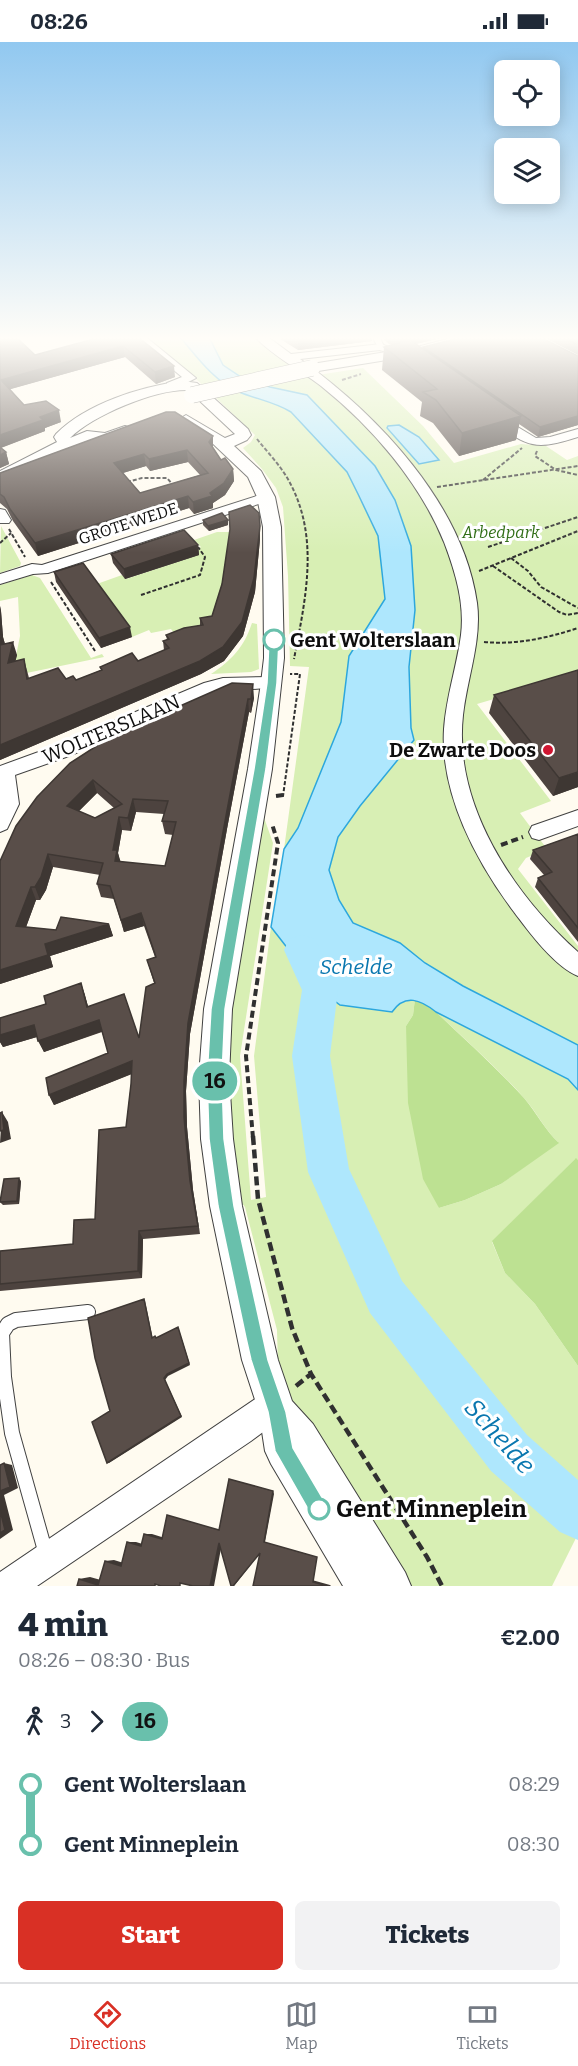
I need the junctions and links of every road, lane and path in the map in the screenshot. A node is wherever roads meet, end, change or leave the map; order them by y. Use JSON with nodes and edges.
{"nodes":[{"id":1,"x":112,"y":409,"type":"edge"},
{"id":2,"x":144,"y":409,"type":"edge"},
{"id":3,"x":218,"y":409,"type":"edge"},
{"id":4,"x":354,"y":409,"type":"edge"},
{"id":5,"x":486,"y":411,"type":"edge"},
{"id":6,"x":170,"y":416,"type":"edge"},
{"id":7,"x":141,"y":425,"type":"edge"},
{"id":8,"x":82,"y":430,"type":"junction"},
{"id":9,"x":578,"y":433,"type":"edge"},
{"id":10,"x":535,"y":443,"type":"junction"},
{"id":11,"x":224,"y":445,"type":"junction"},
{"id":12,"x":274,"y":462,"type":"dead end"},
{"id":13,"x":578,"y":466,"type":"edge"},
{"id":14,"x":556,"y":470,"type":"junction"},
{"id":15,"x":578,"y":475,"type":"edge"},
{"id":16,"x":0,"y":477,"type":"edge"},
{"id":17,"x":483,"y":480,"type":"junction"},
{"id":18,"x":123,"y":484,"type":"edge"},
{"id":19,"x":175,"y":487,"type":"edge"},
{"id":20,"x":423,"y":489,"type":"junction"},
{"id":21,"x":266,"y":497,"type":"junction"},
{"id":22,"x":2,"y":516,"type":"edge"},
{"id":23,"x":578,"y":517,"type":"edge"},
{"id":24,"x":181,"y":525,"type":"junction"},
{"id":25,"x":578,"y":531,"type":"edge"},
{"id":26,"x":11,"y":533,"type":"junction"},
{"id":27,"x":0,"y":543,"type":"edge"},
{"id":28,"x":198,"y":547,"type":"junction"},
{"id":29,"x":488,"y":547,"type":"dead end"},
{"id":30,"x":193,"y":548,"type":"edge"},
{"id":31,"x":510,"y":558,"type":"junction"},
{"id":32,"x":492,"y":566,"type":"junction"},
{"id":33,"x":38,"y":570,"type":"junction"},
{"id":34,"x":463,"y":577,"type":"junction"},
{"id":35,"x":0,"y":579,"type":"edge"},
{"id":36,"x":141,"y":595,"type":"dead end"},
{"id":37,"x":297,"y":605,"type":"dead end"},
{"id":38,"x":304,"y":605,"type":"junction"},
{"id":39,"x":578,"y":608,"type":"edge"},
{"id":40,"x":578,"y":613,"type":"edge"},
{"id":41,"x":578,"y":628,"type":"edge"},
{"id":42,"x":468,"y":644,"type":"junction"},
{"id":43,"x":95,"y":651,"type":"dead end"},
{"id":44,"x":282,"y":680,"type":"junction"},
{"id":45,"x":2,"y":772,"type":"edge"},
{"id":46,"x":268,"y":796,"type":"dead end"},
{"id":47,"x":269,"y":817,"type":"dead end"},
{"id":48,"x":578,"y":818,"type":"edge"},
{"id":49,"x":0,"y":824,"type":"edge"},
{"id":50,"x":539,"y":832,"type":"joint"},
{"id":51,"x":487,"y":850,"type":"junction"},
{"id":52,"x":578,"y":966,"type":"edge"},
{"id":53,"x":88,"y":1312,"type":"dead end"},
{"id":54,"x":276,"y":1408,"type":"junction"},
{"id":55,"x":47,"y":1560,"type":"junction"},
{"id":56,"x":8,"y":1586,"type":"edge"},
{"id":57,"x":366,"y":1586,"type":"edge"},
{"id":58,"x":391,"y":1586,"type":"edge"},
{"id":59,"x":442,"y":1586,"type":"edge"}],
"edges":[{"from":1,"to":8,"type":"street"},
{"from":2,"to":8,"type":"street","bridge":true},
{"from":3,"to":11,"type":"street"},
{"from":4,"to":20,"type":"street"},
{"from":5,"to":10,"type":"street"},
{"from":6,"to":11,"type":"street"},
{"from":7,"to":8,"type":"street"},
{"from":8,"to":16,"type":"street"},
{"from":9,"to":10,"type":"street"},
{"from":10,"to":14,"type":"path"},
{"from":10,"to":17,"type":"path"},
{"from":11,"to":21,"type":"street"},
{"from":12,"to":38,"type":"path"},
{"from":13,"to":14,"type":"path"},
{"from":14,"to":15,"type":"path"},
{"from":14,"to":17,"type":"path"},
{"from":17,"to":20,"type":"path"},
{"from":18,"to":19,"type":"path"},
{"from":20,"to":34,"type":"street"},
{"from":21,"to":24,"type":"street","name":"GROTE WEDE"},
{"from":21,"to":44,"type":"street"},
{"from":22,"to":26,"type":"path"},
{"from":23,"to":29,"type":"path"},
{"from":24,"to":28,"type":"path"},
{"from":24,"to":33,"type":"street","name":"GROTE WEDE"},
{"from":25,"to":31,"type":"path"},
{"from":26,"to":27,"type":"path"},
{"from":26,"to":33,"type":"path"},
{"from":28,"to":30,"type":"path"},
{"from":28,"to":36,"type":"path"},
{"from":31,"to":32,"type":"path"},
{"from":31,"to":39,"type":"path"},
{"from":32,"to":34,"type":"path"},
{"from":32,"to":40,"type":"path"},
{"from":33,"to":35,"type":"street","name":"GROTE WEDE"},
{"from":33,"to":43,"type":"path"},
{"from":34,"to":42,"type":"street"},
{"from":37,"to":38,"type":"path"},
{"from":38,"to":44,"type":"path"},
{"from":41,"to":42,"type":"path"},
{"from":42,"to":51,"type":"street"},
{"from":44,"to":45,"type":"street","name":"WOLTERSLAAN"},
{"from":44,"to":46,"type":"path"},
{"from":44,"to":54,"type":"street"},
{"from":45,"to":49,"type":"street","name":"WOLTERSLAAN"},
{"from":47,"to":59,"type":"path"},
{"from":48,"to":50,"type":"street"},
{"from":50,"to":51,"type":"path"},
{"from":51,"to":52,"type":"street"},
{"from":53,"to":55,"type":"lane"},
{"from":54,"to":55,"type":"street"},
{"from":54,"to":57,"type":"street"},
{"from":54,"to":58,"type":"street"},
{"from":55,"to":56,"type":"street"}]}
